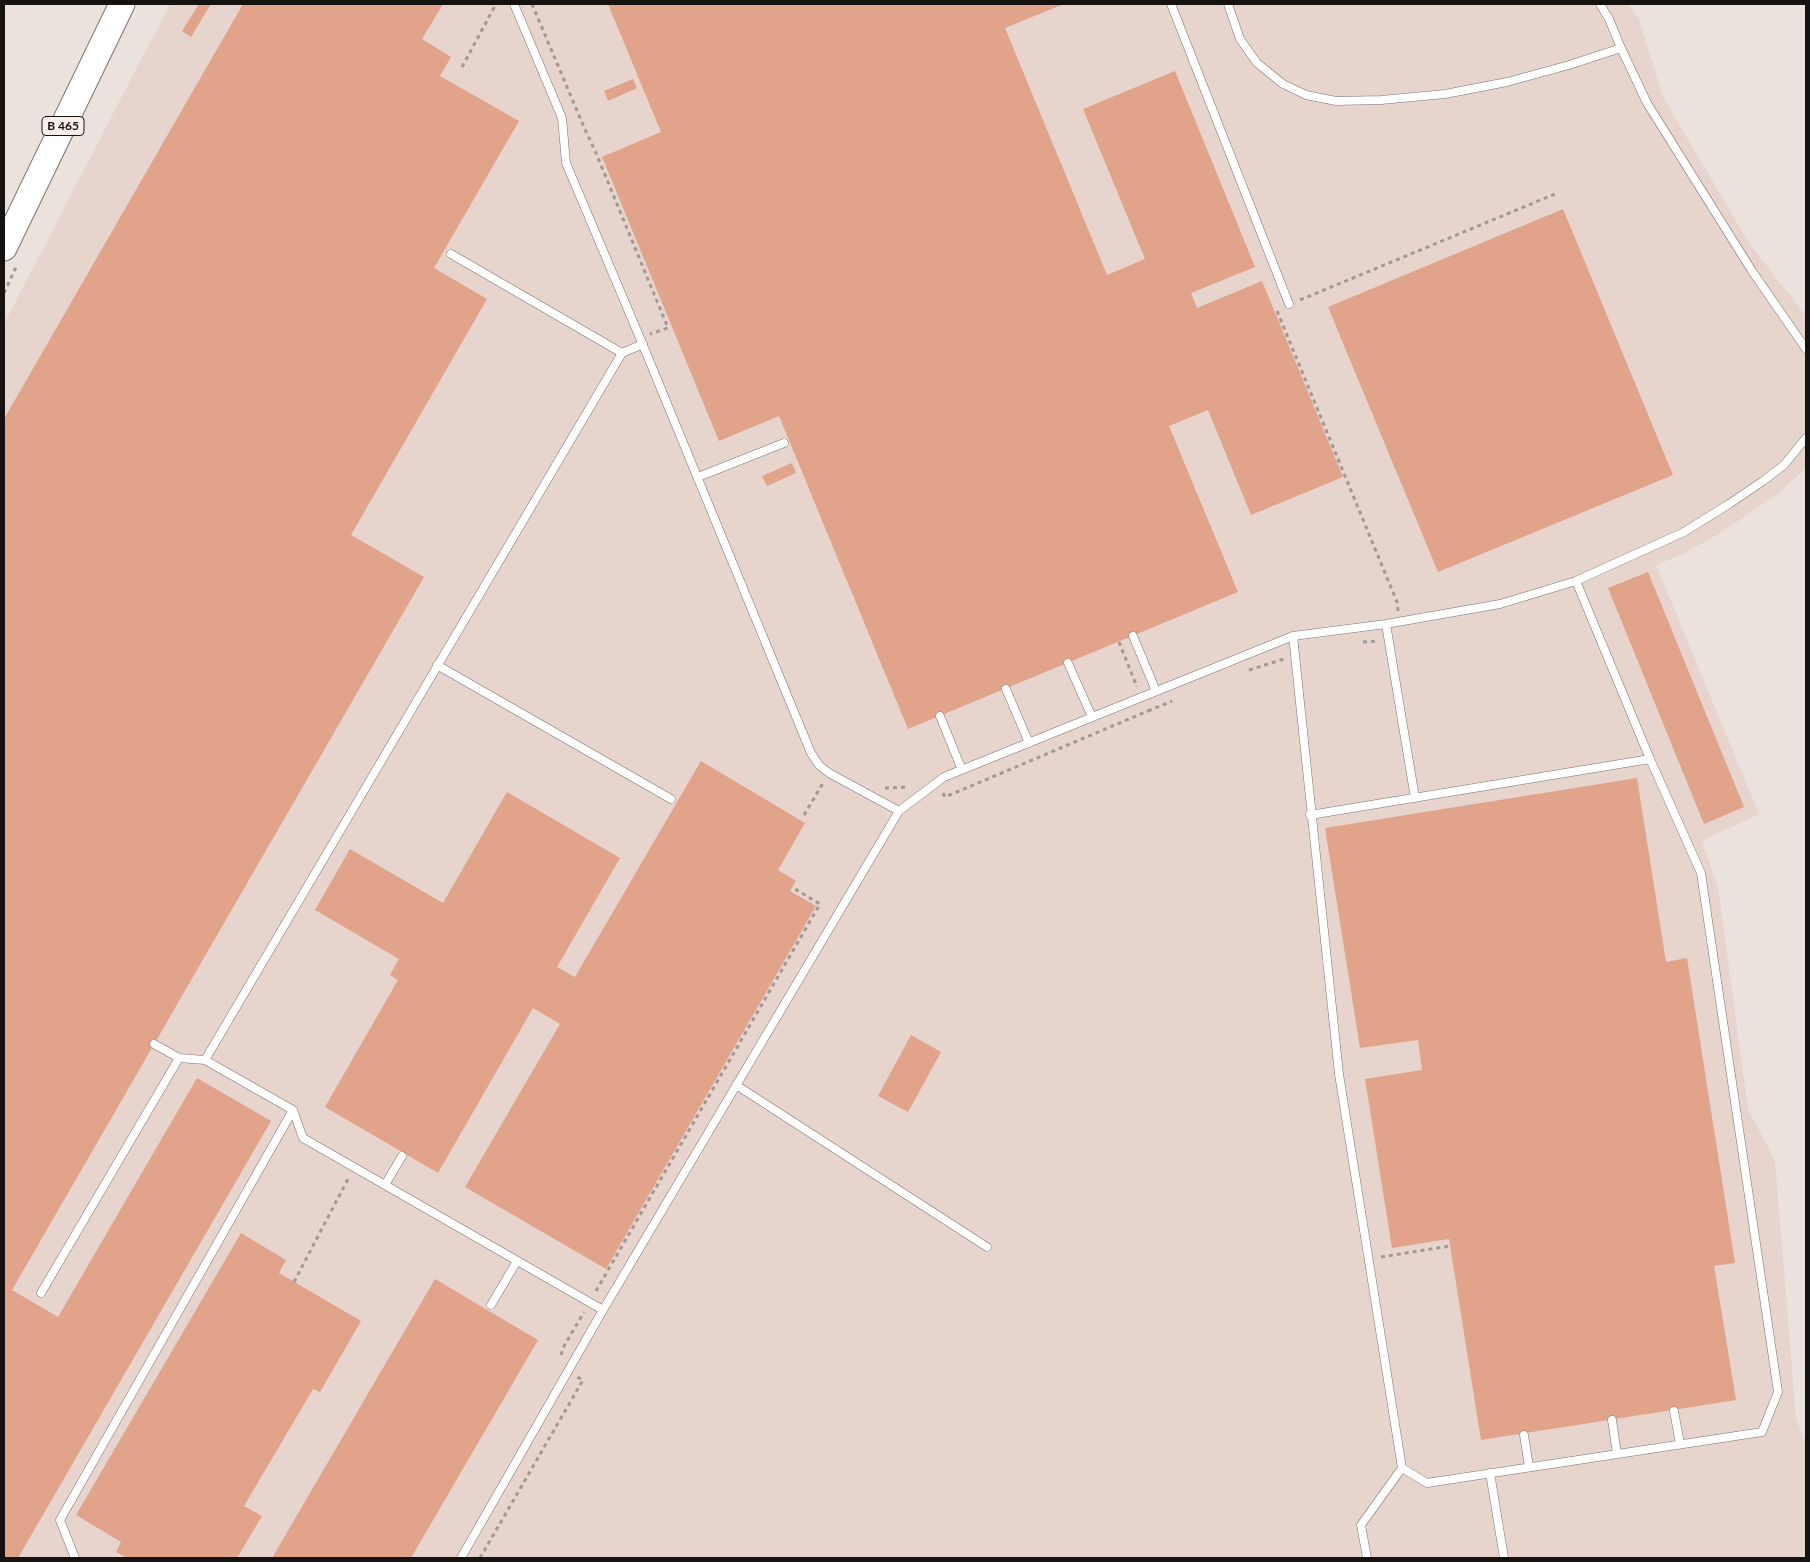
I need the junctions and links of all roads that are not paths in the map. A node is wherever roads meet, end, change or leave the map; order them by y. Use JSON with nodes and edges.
{"nodes":[{"id":1,"x":122,"y":4,"type":"edge"},
{"id":2,"x":514,"y":4,"type":"edge"},
{"id":3,"x":1171,"y":4,"type":"edge"},
{"id":4,"x":1228,"y":4,"type":"edge"},
{"id":5,"x":1600,"y":4,"type":"edge"},
{"id":6,"x":1621,"y":48,"type":"junction"},
{"id":7,"x":4,"y":248,"type":"edge"},
{"id":8,"x":451,"y":254,"type":"dead end"},
{"id":9,"x":1289,"y":304,"type":"road end"},
{"id":10,"x":643,"y":344,"type":"junction"},
{"id":11,"x":1806,"y":349,"type":"edge"},
{"id":12,"x":622,"y":353,"type":"junction"},
{"id":13,"x":1806,"y":438,"type":"edge"},
{"id":14,"x":784,"y":443,"type":"dead end"},
{"id":15,"x":698,"y":477,"type":"junction"},
{"id":16,"x":1576,"y":581,"type":"junction"},
{"id":17,"x":1386,"y":624,"type":"junction"},
{"id":18,"x":1133,"y":636,"type":"dead end"},
{"id":19,"x":1293,"y":636,"type":"junction"},
{"id":20,"x":1068,"y":663,"type":"dead end"},
{"id":21,"x":437,"y":665,"type":"junction"},
{"id":22,"x":1006,"y":688,"type":"dead end"},
{"id":23,"x":1156,"y":691,"type":"junction"},
{"id":24,"x":940,"y":716,"type":"dead end"},
{"id":25,"x":1092,"y":717,"type":"junction"},
{"id":26,"x":1029,"y":743,"type":"junction"},
{"id":27,"x":1650,"y":759,"type":"junction"},
{"id":28,"x":962,"y":770,"type":"junction"},
{"id":29,"x":1415,"y":798,"type":"junction"},
{"id":30,"x":671,"y":800,"type":"dead end"},
{"id":31,"x":898,"y":811,"type":"junction"},
{"id":32,"x":1310,"y":815,"type":"junction"},
{"id":33,"x":154,"y":1044,"type":"dead end"},
{"id":34,"x":179,"y":1058,"type":"junction"},
{"id":35,"x":204,"y":1060,"type":"junction"},
{"id":36,"x":736,"y":1085,"type":"junction"},
{"id":37,"x":293,"y":1110,"type":"junction"},
{"id":38,"x":402,"y":1156,"type":"dead end"},
{"id":39,"x":385,"y":1185,"type":"junction"},
{"id":40,"x":987,"y":1247,"type":"dead end"},
{"id":41,"x":517,"y":1261,"type":"junction"},
{"id":42,"x":41,"y":1293,"type":"dead end"},
{"id":43,"x":491,"y":1305,"type":"dead end"},
{"id":44,"x":602,"y":1310,"type":"junction"},
{"id":45,"x":1674,"y":1411,"type":"dead end"},
{"id":46,"x":1612,"y":1420,"type":"dead end"},
{"id":47,"x":1524,"y":1435,"type":"dead end"},
{"id":48,"x":1680,"y":1444,"type":"junction"},
{"id":49,"x":1617,"y":1454,"type":"junction"},
{"id":50,"x":1529,"y":1467,"type":"junction"},
{"id":51,"x":1402,"y":1468,"type":"junction"},
{"id":52,"x":1490,"y":1474,"type":"junction"},
{"id":53,"x":75,"y":1558,"type":"edge"},
{"id":54,"x":461,"y":1558,"type":"edge"},
{"id":55,"x":1366,"y":1558,"type":"edge"},
{"id":56,"x":1504,"y":1558,"type":"edge"}],
"edges":[{"from":1,"to":7,"type":"main road","number":"B 465"},
{"from":2,"to":10,"type":"lane"},
{"from":3,"to":9,"type":"lane"},
{"from":4,"to":6,"type":"lane"},
{"from":5,"to":6,"type":"lane"},
{"from":6,"to":11,"type":"lane"},
{"from":8,"to":12,"type":"lane"},
{"from":10,"to":12,"type":"lane"},
{"from":10,"to":15,"type":"lane"},
{"from":12,"to":21,"type":"lane"},
{"from":13,"to":16,"type":"lane"},
{"from":14,"to":15,"type":"lane"},
{"from":15,"to":31,"type":"lane"},
{"from":16,"to":17,"type":"lane"},
{"from":16,"to":27,"type":"lane"},
{"from":17,"to":19,"type":"lane"},
{"from":17,"to":29,"type":"lane"},
{"from":18,"to":23,"type":"lane"},
{"from":19,"to":23,"type":"lane"},
{"from":19,"to":32,"type":"lane"},
{"from":20,"to":25,"type":"lane"},
{"from":21,"to":30,"type":"lane"},
{"from":21,"to":35,"type":"lane"},
{"from":22,"to":26,"type":"lane"},
{"from":23,"to":25,"type":"lane"},
{"from":24,"to":28,"type":"lane"},
{"from":25,"to":26,"type":"lane"},
{"from":26,"to":28,"type":"lane"},
{"from":27,"to":29,"type":"lane"},
{"from":27,"to":48,"type":"lane"},
{"from":28,"to":31,"type":"lane"},
{"from":29,"to":32,"type":"lane"},
{"from":31,"to":36,"type":"lane"},
{"from":32,"to":51,"type":"lane"},
{"from":33,"to":34,"type":"lane"},
{"from":34,"to":35,"type":"lane"},
{"from":34,"to":42,"type":"lane"},
{"from":35,"to":37,"type":"lane"},
{"from":36,"to":40,"type":"lane"},
{"from":36,"to":44,"type":"lane"},
{"from":37,"to":39,"type":"lane"},
{"from":37,"to":53,"type":"lane"},
{"from":38,"to":39,"type":"lane"},
{"from":39,"to":41,"type":"lane"},
{"from":41,"to":43,"type":"lane"},
{"from":41,"to":44,"type":"lane"},
{"from":44,"to":54,"type":"lane"},
{"from":45,"to":48,"type":"lane"},
{"from":46,"to":49,"type":"lane"},
{"from":47,"to":50,"type":"lane"},
{"from":48,"to":49,"type":"lane"},
{"from":49,"to":50,"type":"lane"},
{"from":50,"to":52,"type":"lane"},
{"from":51,"to":52,"type":"lane"},
{"from":51,"to":55,"type":"lane"},
{"from":52,"to":56,"type":"lane"}]}
